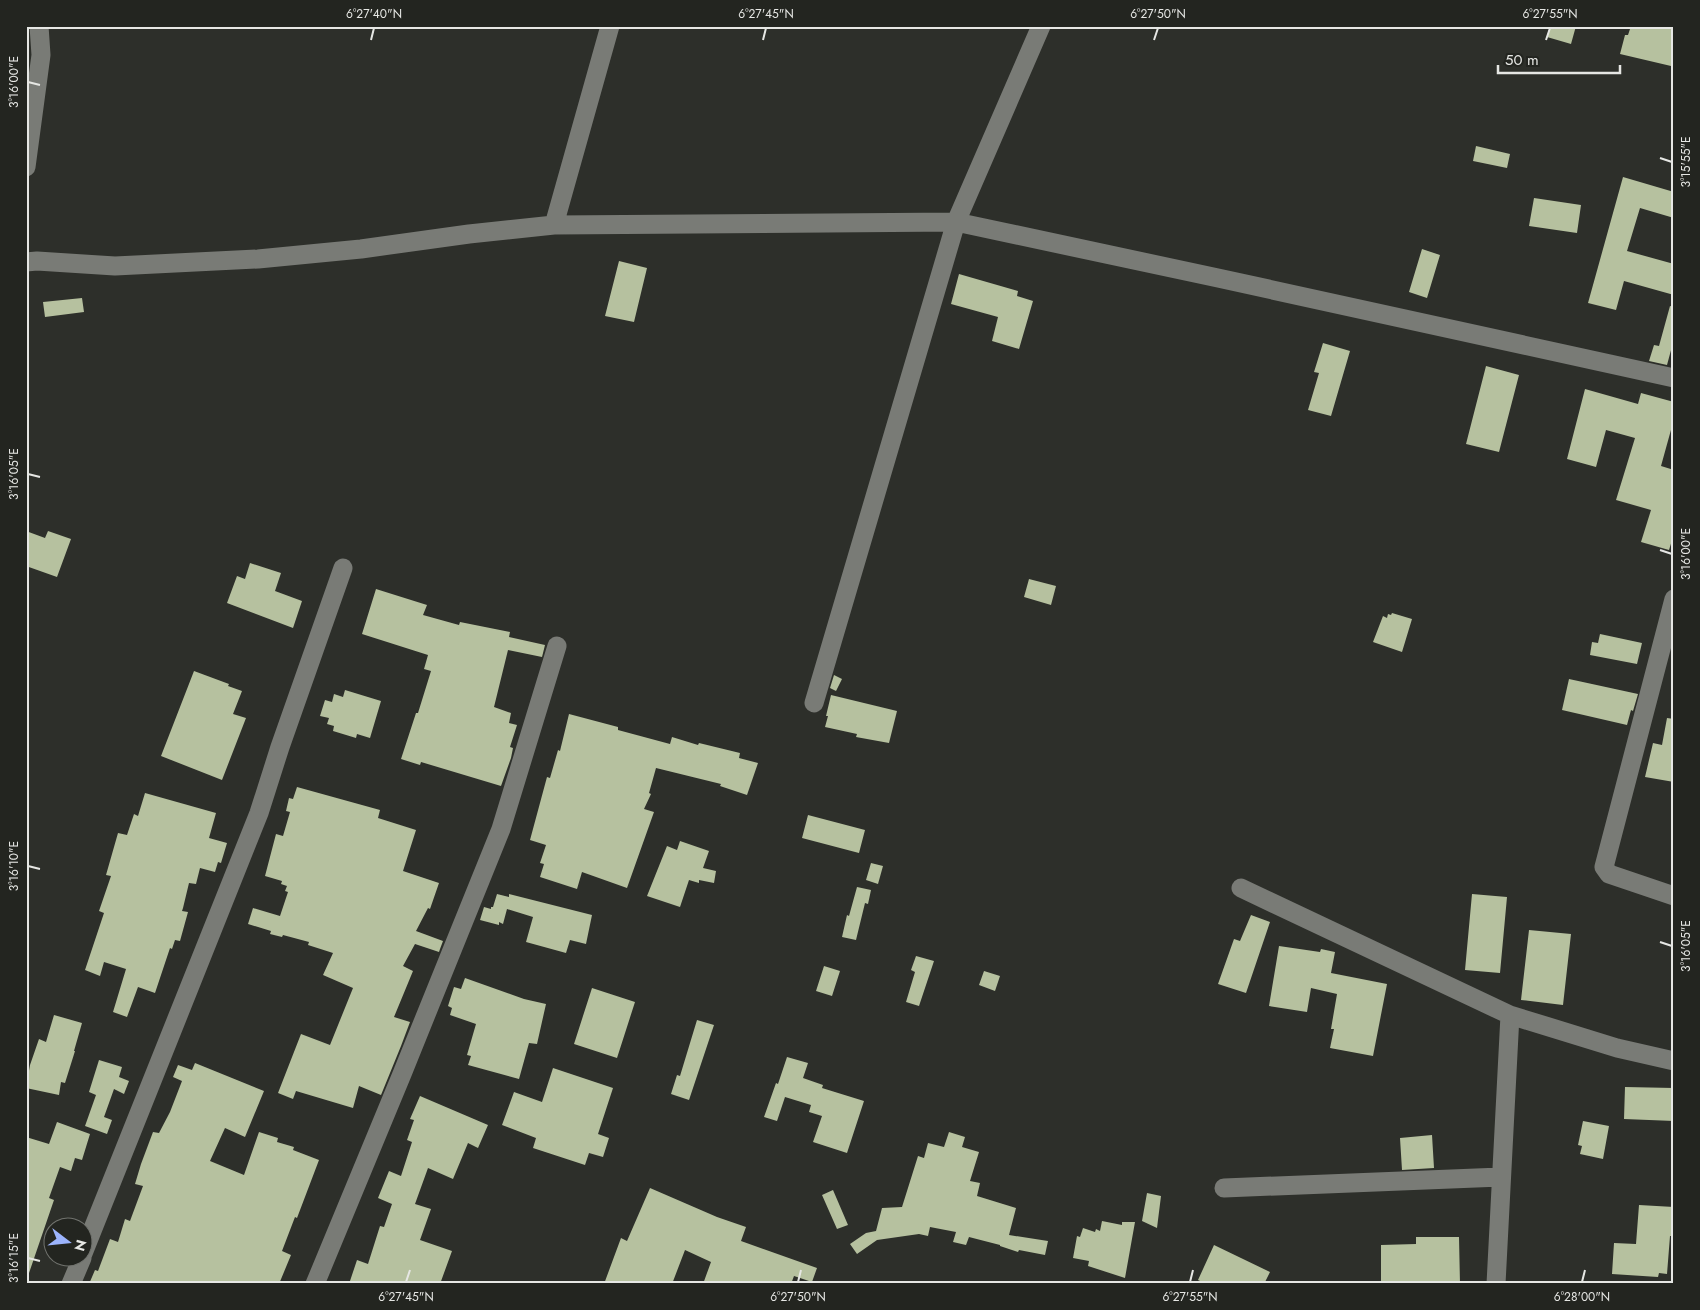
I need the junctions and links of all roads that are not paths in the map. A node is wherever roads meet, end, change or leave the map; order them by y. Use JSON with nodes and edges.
{"nodes":[{"id":1,"x":40,"y":26,"type":"edge"},
{"id":2,"x":610,"y":26,"type":"edge"},
{"id":3,"x":1041,"y":26,"type":"edge"},
{"id":4,"x":26,"y":167,"type":"edge"},
{"id":5,"x":956,"y":222,"type":"junction"},
{"id":6,"x":554,"y":225,"type":"junction"},
{"id":7,"x":26,"y":262,"type":"edge"},
{"id":8,"x":1674,"y":378,"type":"edge"},
{"id":9,"x":343,"y":568,"type":"dead end"},
{"id":10,"x":1674,"y":599,"type":"edge"},
{"id":11,"x":557,"y":646,"type":"dead end"},
{"id":12,"x":814,"y":703,"type":"dead end"},
{"id":13,"x":1241,"y":888,"type":"dead end"},
{"id":14,"x":1674,"y":896,"type":"edge"},
{"id":15,"x":1510,"y":1015,"type":"junction"},
{"id":16,"x":1674,"y":1061,"type":"edge"},
{"id":17,"x":1501,"y":1177,"type":"junction"},
{"id":18,"x":1224,"y":1188,"type":"dead end"},
{"id":19,"x":92,"y":1232,"type":"edge"},
{"id":20,"x":78,"y":1268,"type":"edge"},
{"id":21,"x":71,"y":1284,"type":"edge"},
{"id":22,"x":315,"y":1284,"type":"edge"},
{"id":23,"x":1496,"y":1284,"type":"edge"}],
"edges":[{"from":1,"to":4,"type":"street"},
{"from":2,"to":6,"type":"street"},
{"from":3,"to":5,"type":"street"},
{"from":5,"to":6,"type":"street"},
{"from":5,"to":8,"type":"street"},
{"from":5,"to":12,"type":"street"},
{"from":6,"to":7,"type":"street"},
{"from":9,"to":19,"type":"street"},
{"from":10,"to":14,"type":"street"},
{"from":11,"to":22,"type":"street"},
{"from":13,"to":15,"type":"street"},
{"from":15,"to":16,"type":"street"},
{"from":15,"to":17,"type":"street"},
{"from":17,"to":18,"type":"street"},
{"from":17,"to":23,"type":"street"},
{"from":20,"to":21,"type":"street"}]}
